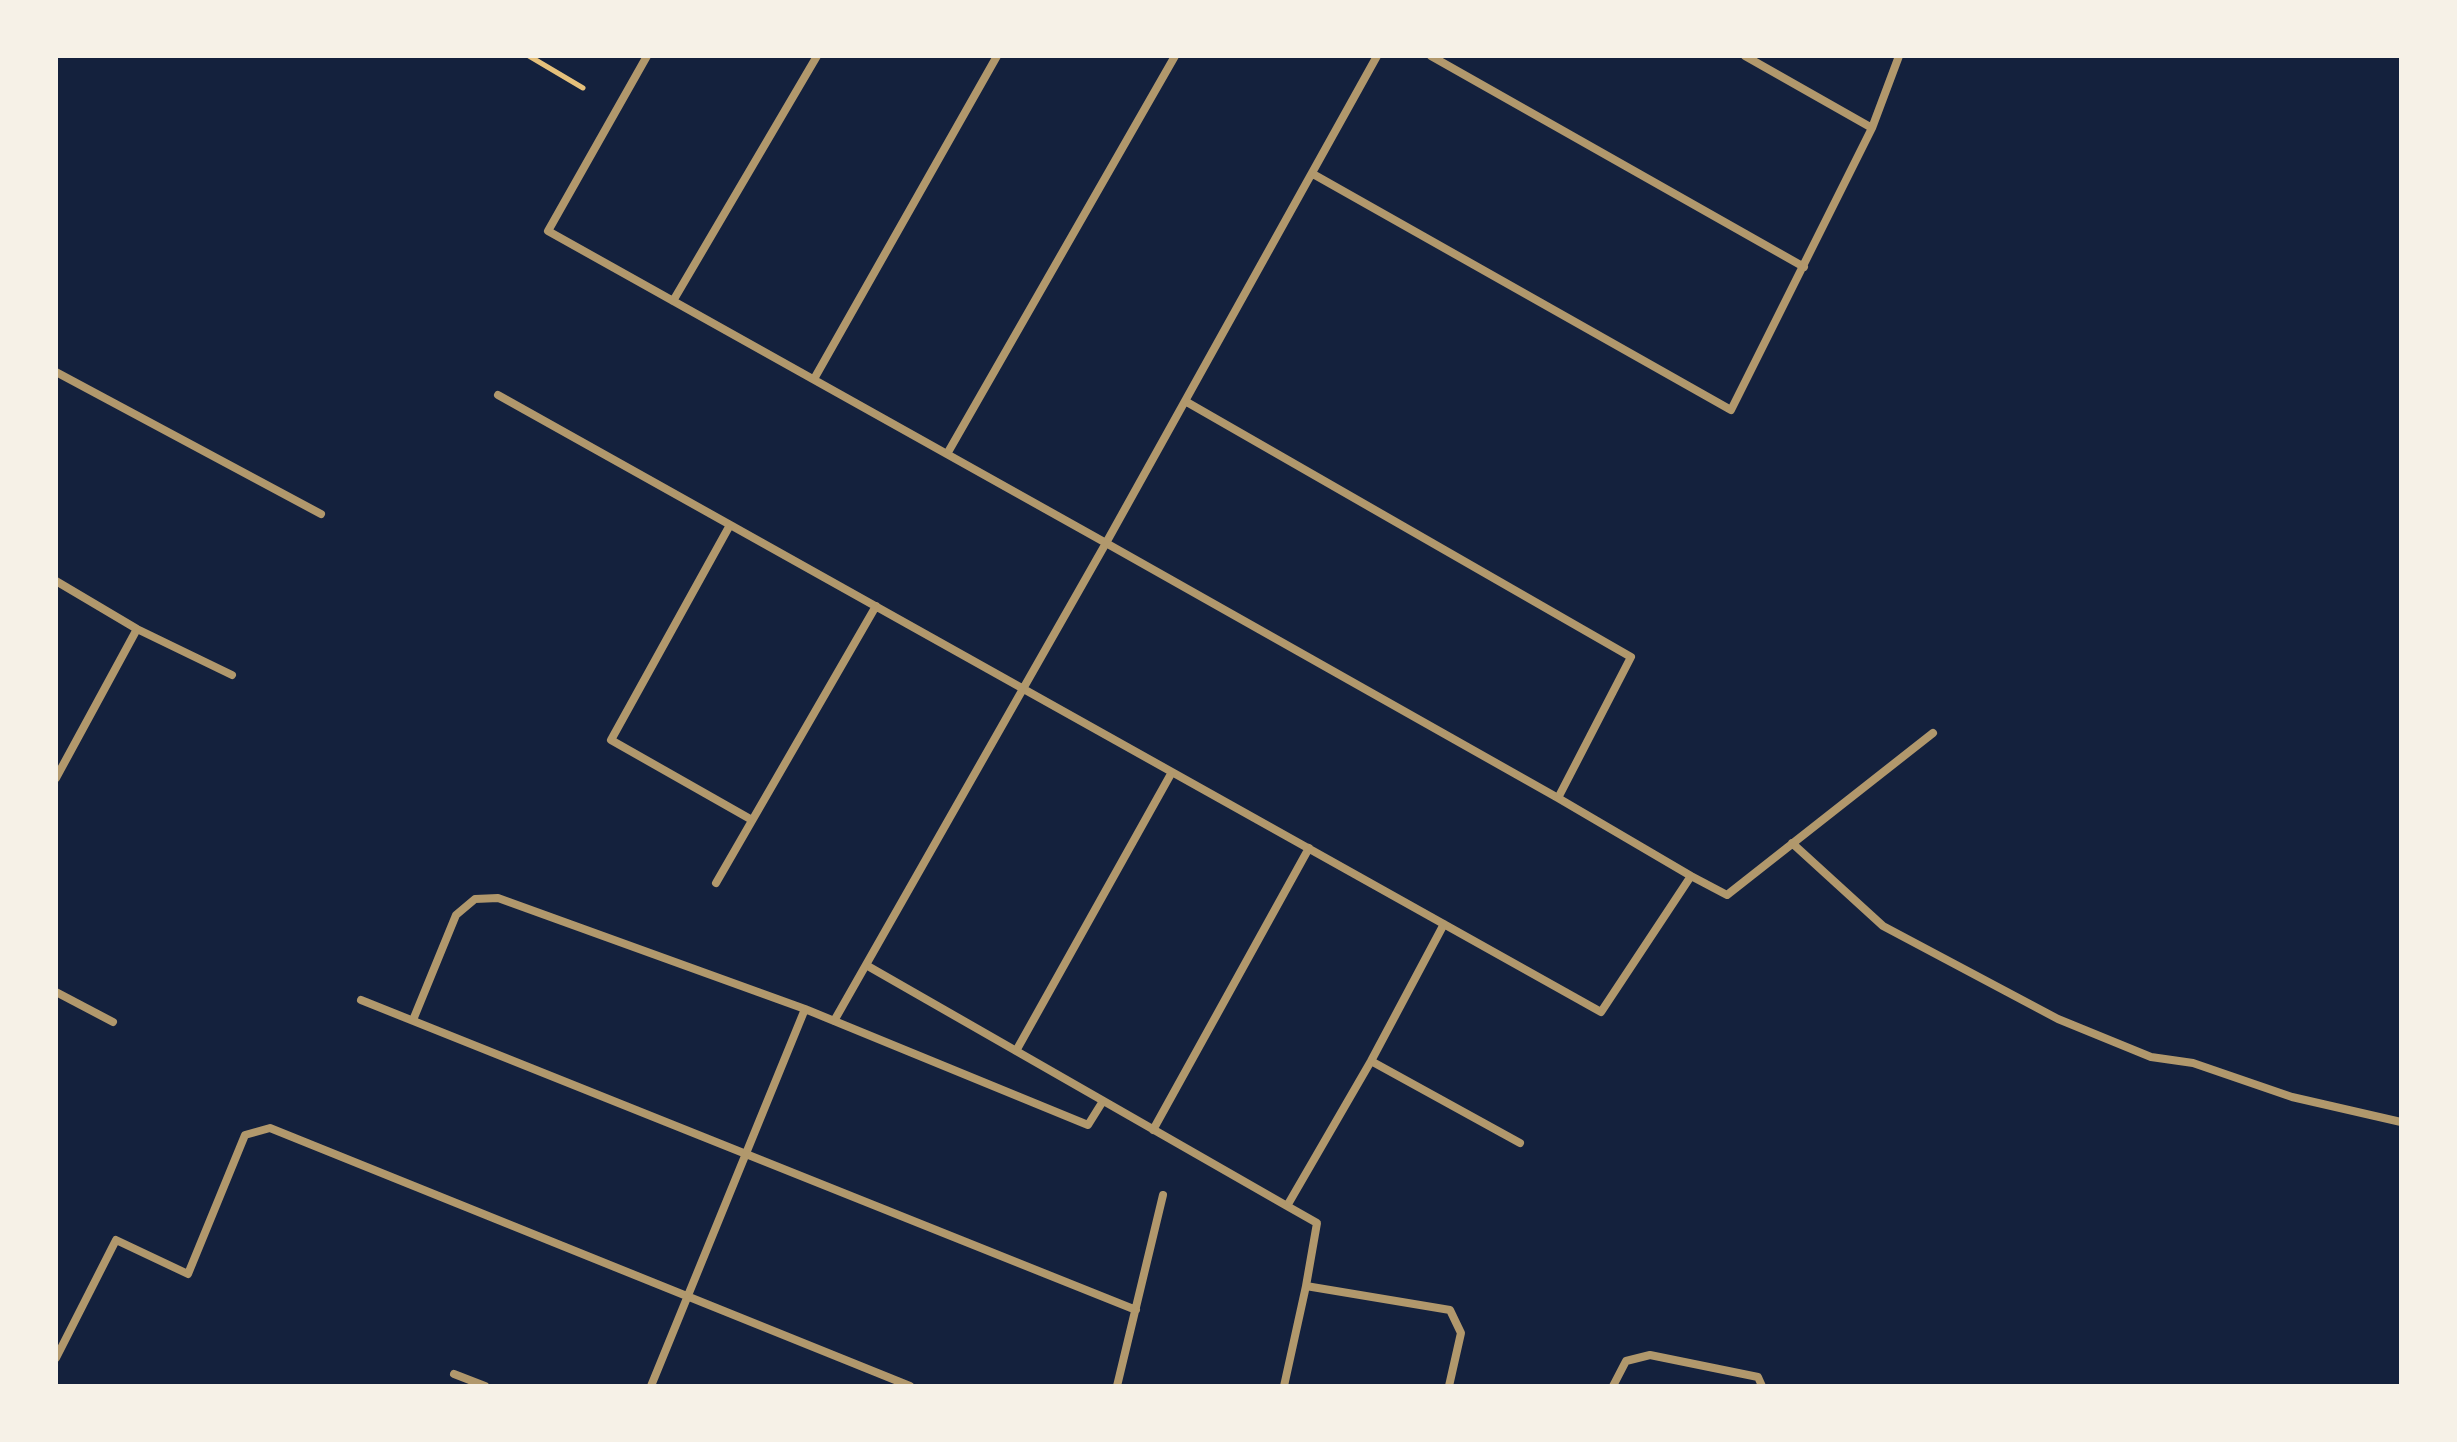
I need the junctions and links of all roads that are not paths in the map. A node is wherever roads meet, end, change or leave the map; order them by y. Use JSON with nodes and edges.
{"nodes":[{"id":1,"x":647,"y":56,"type":"edge"},
{"id":2,"x":817,"y":56,"type":"edge"},
{"id":3,"x":997,"y":56,"type":"edge"},
{"id":4,"x":1175,"y":56,"type":"edge"},
{"id":5,"x":1377,"y":56,"type":"edge"},
{"id":6,"x":1431,"y":56,"type":"edge"},
{"id":7,"x":1745,"y":56,"type":"edge"},
{"id":8,"x":1899,"y":56,"type":"edge"},
{"id":9,"x":1872,"y":128,"type":"junction"},
{"id":10,"x":1313,"y":174,"type":"junction"},
{"id":11,"x":1804,"y":267,"type":"junction"},
{"id":12,"x":673,"y":301,"type":"junction"},
{"id":13,"x":56,"y":372,"type":"edge"},
{"id":14,"x":814,"y":379,"type":"junction"},
{"id":15,"x":498,"y":395,"type":"dead end"},
{"id":16,"x":1185,"y":401,"type":"junction"},
{"id":17,"x":947,"y":454,"type":"junction"},
{"id":18,"x":321,"y":514,"type":"dead end"},
{"id":19,"x":730,"y":525,"type":"junction"},
{"id":20,"x":1106,"y":543,"type":"junction"},
{"id":21,"x":56,"y":581,"type":"edge"},
{"id":22,"x":876,"y":606,"type":"junction"},
{"id":23,"x":137,"y":629,"type":"junction"},
{"id":24,"x":232,"y":675,"type":"dead end"},
{"id":25,"x":1024,"y":689,"type":"junction"},
{"id":26,"x":1933,"y":733,"type":"dead end"},
{"id":27,"x":1172,"y":772,"type":"junction"},
{"id":28,"x":56,"y":778,"type":"edge"},
{"id":29,"x":1558,"y":798,"type":"junction"},
{"id":30,"x":752,"y":820,"type":"junction"},
{"id":31,"x":1792,"y":843,"type":"junction"},
{"id":32,"x":1309,"y":848,"type":"junction"},
{"id":33,"x":1691,"y":876,"type":"junction"},
{"id":34,"x":716,"y":883,"type":"dead end"},
{"id":35,"x":1444,"y":924,"type":"junction"},
{"id":36,"x":866,"y":965,"type":"junction"},
{"id":37,"x":56,"y":992,"type":"edge"},
{"id":38,"x":361,"y":1000,"type":"dead end"},
{"id":39,"x":805,"y":1009,"type":"junction"},
{"id":40,"x":413,"y":1020,"type":"junction"},
{"id":41,"x":834,"y":1021,"type":"junction"},
{"id":42,"x":113,"y":1022,"type":"dead end"},
{"id":43,"x":1016,"y":1051,"type":"junction"},
{"id":44,"x":1371,"y":1061,"type":"junction"},
{"id":45,"x":1103,"y":1101,"type":"junction"},
{"id":46,"x":2401,"y":1122,"type":"edge"},
{"id":47,"x":1153,"y":1130,"type":"junction"},
{"id":48,"x":1520,"y":1143,"type":"dead end"},
{"id":49,"x":746,"y":1153,"type":"junction"},
{"id":50,"x":1163,"y":1195,"type":"dead end"},
{"id":51,"x":1287,"y":1206,"type":"junction"},
{"id":52,"x":1306,"y":1286,"type":"junction"},
{"id":53,"x":688,"y":1296,"type":"junction"},
{"id":54,"x":1136,"y":1310,"type":"junction"},
{"id":55,"x":56,"y":1358,"type":"edge"},
{"id":56,"x":454,"y":1374,"type":"dead end"},
{"id":57,"x":485,"y":1386,"type":"edge"},
{"id":58,"x":651,"y":1386,"type":"edge"},
{"id":59,"x":910,"y":1386,"type":"edge"},
{"id":60,"x":1117,"y":1386,"type":"edge"},
{"id":61,"x":1284,"y":1386,"type":"edge"},
{"id":62,"x":1449,"y":1386,"type":"edge"},
{"id":63,"x":1613,"y":1386,"type":"edge"},
{"id":64,"x":1762,"y":1386,"type":"edge"}],
"edges":[{"from":1,"to":12,"type":"street"},
{"from":2,"to":12,"type":"street"},
{"from":3,"to":14,"type":"street"},
{"from":4,"to":17,"type":"street"},
{"from":5,"to":10,"type":"street"},
{"from":6,"to":11,"type":"street"},
{"from":7,"to":9,"type":"street"},
{"from":8,"to":9,"type":"street"},
{"from":9,"to":11,"type":"street"},
{"from":10,"to":11,"type":"street"},
{"from":10,"to":16,"type":"street"},
{"from":12,"to":14,"type":"street"},
{"from":13,"to":18,"type":"street"},
{"from":14,"to":17,"type":"street"},
{"from":15,"to":19,"type":"street"},
{"from":16,"to":20,"type":"street"},
{"from":16,"to":29,"type":"street"},
{"from":17,"to":20,"type":"street"},
{"from":19,"to":22,"type":"street"},
{"from":19,"to":30,"type":"street"},
{"from":20,"to":25,"type":"street"},
{"from":20,"to":29,"type":"street"},
{"from":21,"to":23,"type":"street"},
{"from":22,"to":25,"type":"street"},
{"from":22,"to":30,"type":"street"},
{"from":23,"to":24,"type":"street"},
{"from":23,"to":28,"type":"street"},
{"from":25,"to":27,"type":"street"},
{"from":25,"to":36,"type":"street"},
{"from":26,"to":31,"type":"street"},
{"from":27,"to":32,"type":"street"},
{"from":27,"to":43,"type":"street"},
{"from":29,"to":33,"type":"street"},
{"from":30,"to":34,"type":"street"},
{"from":31,"to":33,"type":"street"},
{"from":31,"to":46,"type":"street"},
{"from":32,"to":35,"type":"street"},
{"from":32,"to":47,"type":"street"},
{"from":33,"to":35,"type":"street"},
{"from":35,"to":44,"type":"street"},
{"from":36,"to":41,"type":"street"},
{"from":36,"to":43,"type":"street"},
{"from":37,"to":42,"type":"street"},
{"from":38,"to":40,"type":"street"},
{"from":39,"to":40,"type":"street"},
{"from":39,"to":41,"type":"street"},
{"from":39,"to":49,"type":"street"},
{"from":40,"to":49,"type":"street"},
{"from":41,"to":45,"type":"street"},
{"from":43,"to":45,"type":"street"},
{"from":44,"to":48,"type":"street"},
{"from":44,"to":51,"type":"street"},
{"from":45,"to":47,"type":"street"},
{"from":47,"to":51,"type":"street"},
{"from":49,"to":53,"type":"street"},
{"from":49,"to":54,"type":"street"},
{"from":50,"to":54,"type":"street"},
{"from":51,"to":52,"type":"street"},
{"from":52,"to":61,"type":"street"},
{"from":52,"to":62,"type":"street"},
{"from":53,"to":55,"type":"street"},
{"from":53,"to":58,"type":"street"},
{"from":53,"to":59,"type":"street"},
{"from":54,"to":60,"type":"street"},
{"from":56,"to":57,"type":"street"},
{"from":63,"to":64,"type":"street"}]}
